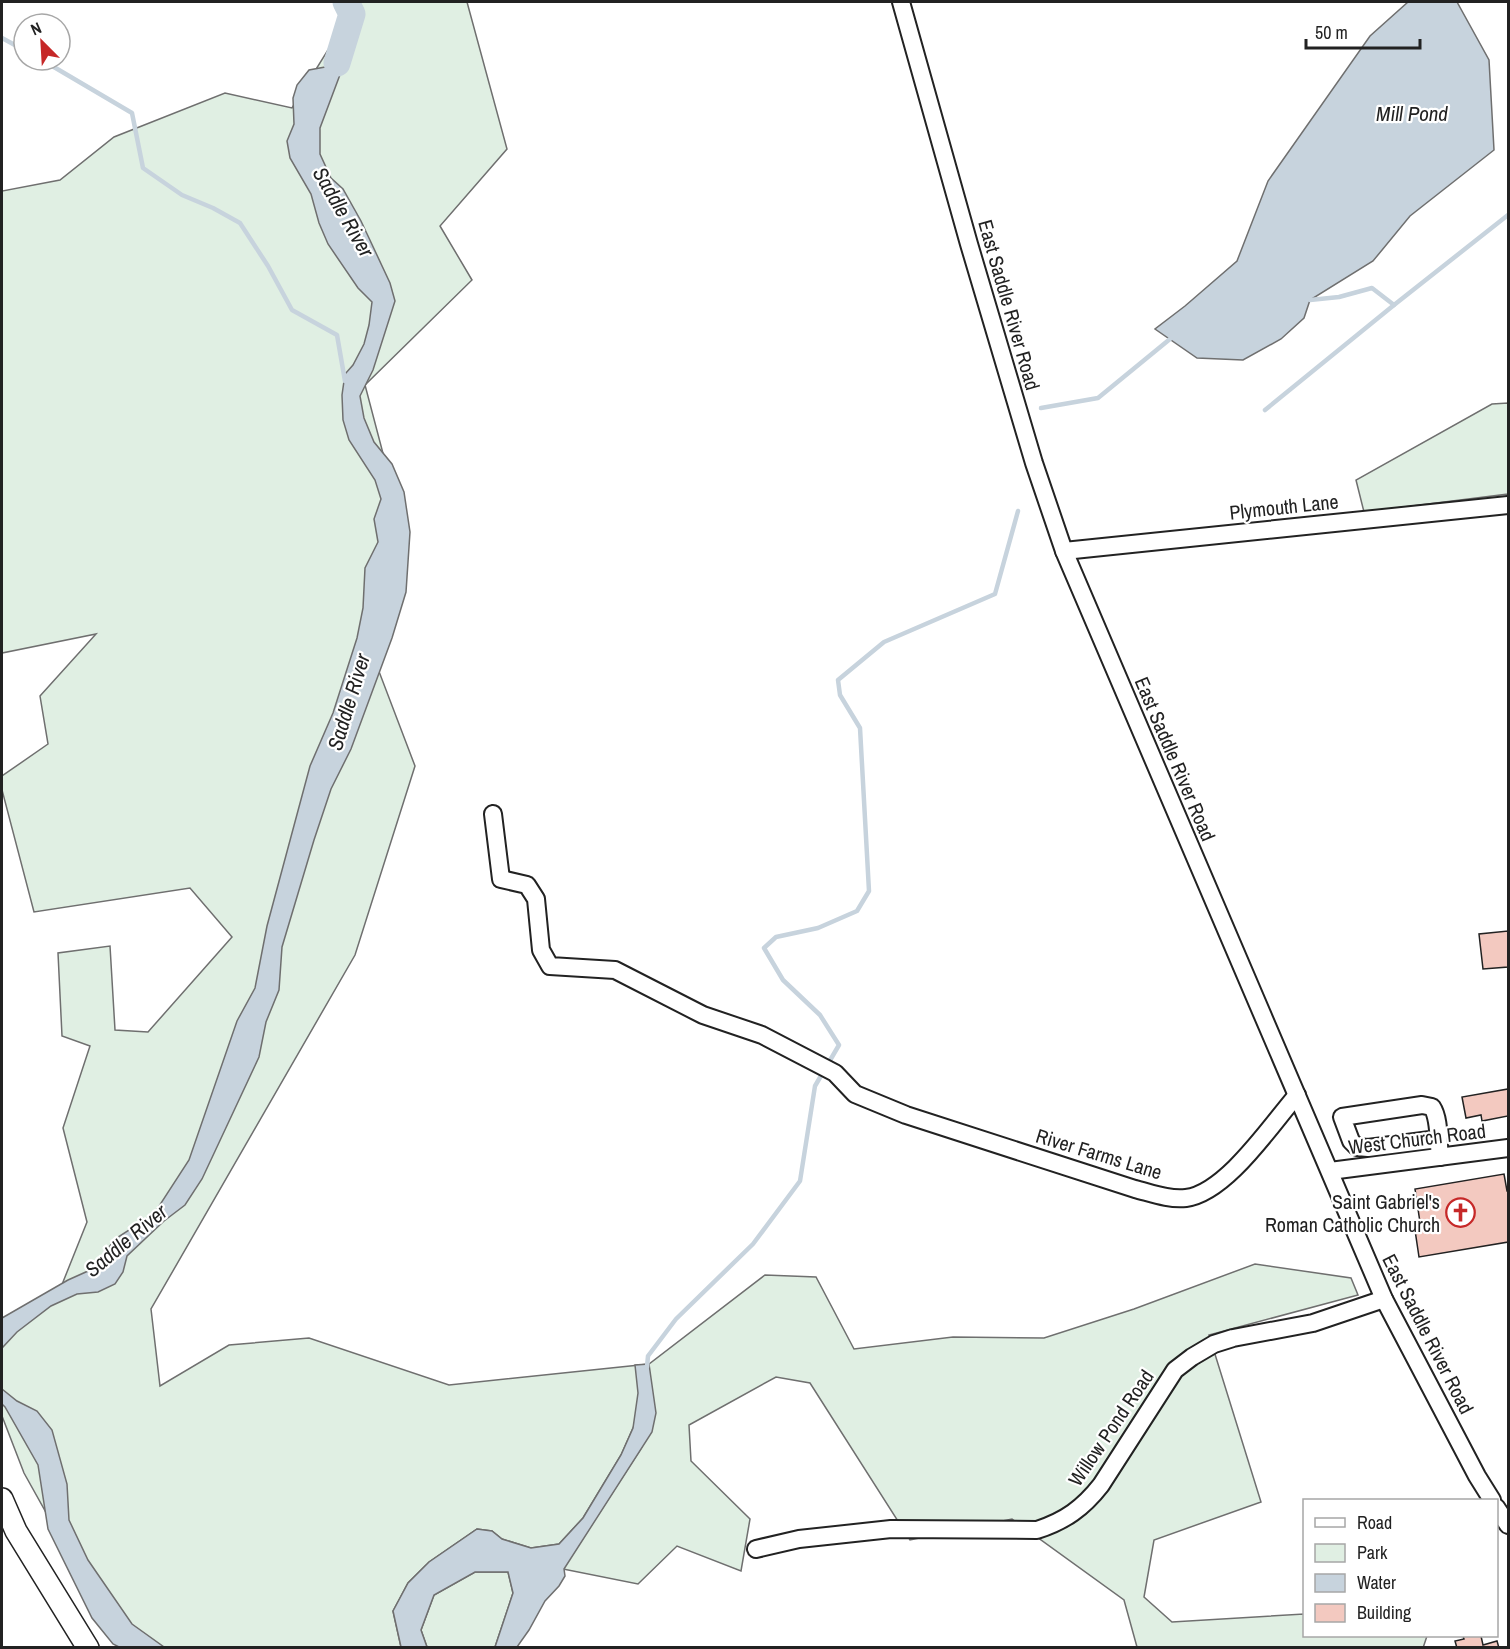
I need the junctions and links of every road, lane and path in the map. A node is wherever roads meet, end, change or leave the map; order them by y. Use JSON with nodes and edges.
{"nodes":[{"id":1,"x":901,"y":2,"type":"edge"},
{"id":2,"x":1509,"y":505,"type":"edge"},
{"id":3,"x":1064,"y":551,"type":"junction"},
{"id":4,"x":493,"y":814,"type":"dead end"},
{"id":5,"x":1297,"y":1095,"type":"junction"},
{"id":6,"x":1438,"y":1139,"type":"junction"},
{"id":7,"x":1396,"y":1144,"type":"junction"},
{"id":8,"x":1509,"y":1148,"type":"edge"},
{"id":9,"x":1440,"y":1157,"type":"junction"},
{"id":10,"x":1398,"y":1162,"type":"junction"},
{"id":11,"x":1330,"y":1171,"type":"junction"},
{"id":12,"x":1384,"y":1299,"type":"junction"},
{"id":13,"x":2,"y":1499,"type":"edge"},
{"id":14,"x":1491,"y":1499,"type":"edge"},
{"id":15,"x":1498,"y":1508,"type":"edge"},
{"id":16,"x":1509,"y":1525,"type":"edge"},
{"id":17,"x":756,"y":1549,"type":"dead end"},
{"id":18,"x":88,"y":1647,"type":"edge"}],
"edges":[{"from":1,"to":3,"type":"street","name":"East Saddle River Road"},
{"from":2,"to":3,"type":"street","name":"Plymouth Lane"},
{"from":3,"to":5,"type":"street","name":"East Saddle River Road"},
{"from":4,"to":5,"type":"street","name":"River Farms Lane"},
{"from":5,"to":11,"type":"street","name":"East Saddle River Road"},
{"from":6,"to":7,"type":"street"},
{"from":6,"to":7,"type":"street"},
{"from":6,"to":9,"type":"street"},
{"from":7,"to":10,"type":"street"},
{"from":8,"to":9,"type":"street","name":"West Church Road"},
{"from":9,"to":10,"type":"street","name":"West Church Road"},
{"from":10,"to":11,"type":"street","name":"West Church Road"},
{"from":11,"to":12,"type":"street","name":"East Saddle River Road"},
{"from":12,"to":14,"type":"street","name":"East Saddle River Road"},
{"from":12,"to":17,"type":"street","name":"Willow Pond Road"},
{"from":13,"to":18,"type":"main road"},
{"from":15,"to":16,"type":"street"}]}
